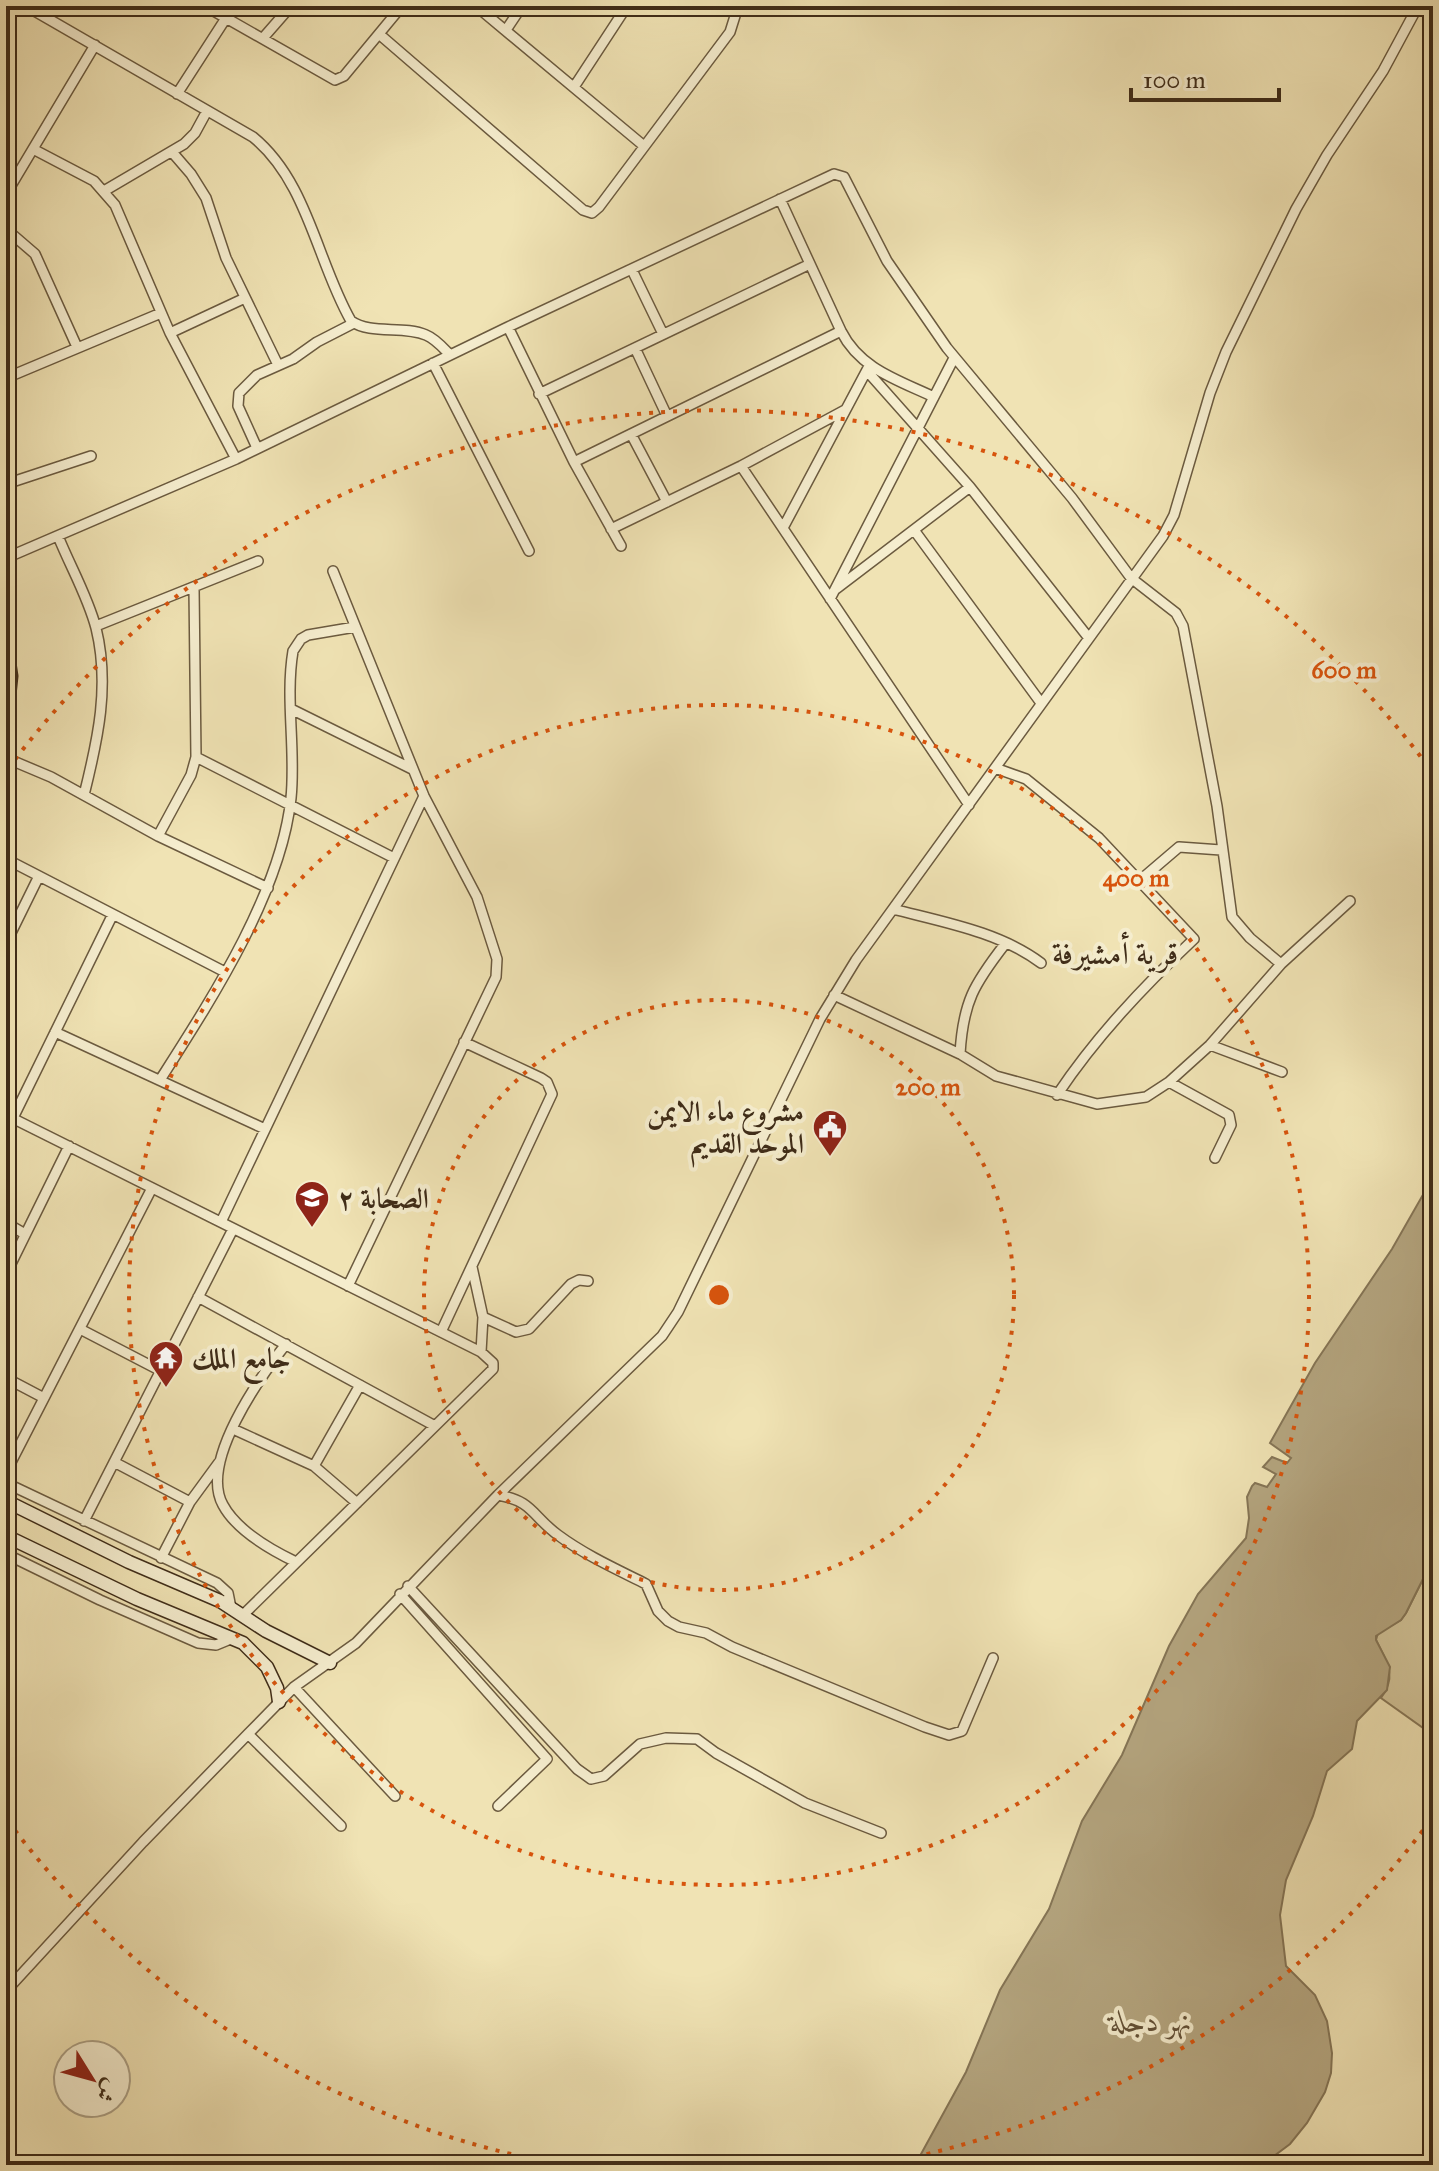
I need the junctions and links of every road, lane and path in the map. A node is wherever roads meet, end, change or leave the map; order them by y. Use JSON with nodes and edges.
{"nodes":[{"id":1,"x":14,"y":6,"type":"edge"},
{"id":2,"x":26,"y":6,"type":"edge"},
{"id":3,"x":205,"y":6,"type":"edge"},
{"id":4,"x":291,"y":6,"type":"edge"},
{"id":5,"x":402,"y":6,"type":"edge"},
{"id":6,"x":476,"y":6,"type":"edge"},
{"id":7,"x":522,"y":6,"type":"edge"},
{"id":8,"x":627,"y":6,"type":"edge"},
{"id":9,"x":734,"y":6,"type":"edge"},
{"id":10,"x":1418,"y":6,"type":"edge"},
{"id":11,"x":226,"y":18,"type":"junction"},
{"id":12,"x":6,"y":19,"type":"edge"},
{"id":13,"x":506,"y":30,"type":"junction"},
{"id":14,"x":379,"y":34,"type":"junction"},
{"id":15,"x":263,"y":38,"type":"junction"},
{"id":16,"x":95,"y":45,"type":"junction"},
{"id":17,"x":574,"y":87,"type":"junction"},
{"id":18,"x":177,"y":94,"type":"junction"},
{"id":19,"x":207,"y":111,"type":"junction"},
{"id":20,"x":644,"y":146,"type":"junction"},
{"id":21,"x":33,"y":149,"type":"junction"},
{"id":22,"x":172,"y":152,"type":"junction"},
{"id":23,"x":10,"y":176,"type":"edge"},
{"id":24,"x":104,"y":191,"type":"junction"},
{"id":25,"x":6,"y":194,"type":"edge"},
{"id":26,"x":780,"y":199,"type":"junction"},
{"id":27,"x":6,"y":229,"type":"edge"},
{"id":28,"x":810,"y":264,"type":"junction"},
{"id":29,"x":632,"y":270,"type":"junction"},
{"id":30,"x":245,"y":298,"type":"junction"},
{"id":31,"x":161,"y":313,"type":"junction"},
{"id":32,"x":354,"y":323,"type":"junction"},
{"id":33,"x":508,"y":327,"type":"junction"},
{"id":34,"x":841,"y":331,"type":"junction"},
{"id":35,"x":170,"y":333,"type":"junction"},
{"id":36,"x":663,"y":334,"type":"junction"},
{"id":37,"x":77,"y":347,"type":"junction"},
{"id":38,"x":635,"y":348,"type":"junction"},
{"id":39,"x":450,"y":355,"type":"junction"},
{"id":40,"x":954,"y":358,"type":"junction"},
{"id":41,"x":433,"y":363,"type":"junction"},
{"id":42,"x":278,"y":365,"type":"junction"},
{"id":43,"x":868,"y":368,"type":"junction"},
{"id":44,"x":6,"y":378,"type":"edge"},
{"id":45,"x":539,"y":394,"type":"junction"},
{"id":46,"x":934,"y":397,"type":"junction"},
{"id":47,"x":845,"y":410,"type":"junction"},
{"id":48,"x":667,"y":416,"type":"junction"},
{"id":49,"x":919,"y":427,"type":"junction"},
{"id":50,"x":631,"y":434,"type":"junction"},
{"id":51,"x":257,"y":448,"type":"junction"},
{"id":52,"x":91,"y":456,"type":"dead end"},
{"id":53,"x":236,"y":459,"type":"junction"},
{"id":54,"x":574,"y":462,"type":"junction"},
{"id":55,"x":741,"y":466,"type":"junction"},
{"id":56,"x":6,"y":484,"type":"edge"},
{"id":57,"x":970,"y":487,"type":"junction"},
{"id":58,"x":667,"y":502,"type":"junction"},
{"id":59,"x":783,"y":528,"type":"junction"},
{"id":60,"x":611,"y":529,"type":"junction"},
{"id":61,"x":914,"y":530,"type":"junction"},
{"id":62,"x":58,"y":536,"type":"junction"},
{"id":63,"x":621,"y":546,"type":"dead end"},
{"id":64,"x":529,"y":551,"type":"dead end"},
{"id":65,"x":6,"y":558,"type":"edge"},
{"id":66,"x":258,"y":561,"type":"dead end"},
{"id":67,"x":333,"y":571,"type":"dead end"},
{"id":68,"x":1131,"y":578,"type":"junction"},
{"id":69,"x":194,"y":588,"type":"junction"},
{"id":70,"x":832,"y":595,"type":"junction"},
{"id":71,"x":96,"y":626,"type":"junction"},
{"id":72,"x":355,"y":627,"type":"junction"},
{"id":73,"x":1088,"y":637,"type":"junction"},
{"id":74,"x":6,"y":643,"type":"edge"},
{"id":75,"x":1041,"y":703,"type":"junction"},
{"id":76,"x":291,"y":709,"type":"junction"},
{"id":77,"x":6,"y":724,"type":"edge"},
{"id":78,"x":196,"y":757,"type":"junction"},
{"id":79,"x":6,"y":758,"type":"edge"},
{"id":80,"x":995,"y":768,"type":"junction"},
{"id":81,"x":412,"y":769,"type":"junction"},
{"id":82,"x":84,"y":795,"type":"junction"},
{"id":83,"x":424,"y":796,"type":"junction"},
{"id":84,"x":969,"y":805,"type":"junction"},
{"id":85,"x":290,"y":806,"type":"junction"},
{"id":86,"x":158,"y":836,"type":"junction"},
{"id":87,"x":1221,"y":850,"type":"junction"},
{"id":88,"x":394,"y":858,"type":"junction"},
{"id":89,"x":6,"y":859,"type":"edge"},
{"id":90,"x":38,"y":878,"type":"junction"},
{"id":91,"x":1138,"y":882,"type":"junction"},
{"id":92,"x":268,"y":888,"type":"junction"},
{"id":93,"x":1350,"y":901,"type":"dead end"},
{"id":94,"x":893,"y":909,"type":"junction"},
{"id":95,"x":112,"y":916,"type":"junction"},
{"id":96,"x":6,"y":943,"type":"edge"},
{"id":97,"x":1005,"y":944,"type":"junction"},
{"id":98,"x":1041,"y":963,"type":"dead end"},
{"id":99,"x":1281,"y":964,"type":"junction"},
{"id":100,"x":225,"y":972,"type":"junction"},
{"id":101,"x":834,"y":995,"type":"junction"},
{"id":102,"x":55,"y":1032,"type":"junction"},
{"id":103,"x":464,"y":1042,"type":"junction"},
{"id":104,"x":1210,"y":1045,"type":"junction"},
{"id":105,"x":960,"y":1054,"type":"junction"},
{"id":106,"x":1282,"y":1072,"type":"dead end"},
{"id":107,"x":160,"y":1080,"type":"junction"},
{"id":108,"x":1169,"y":1082,"type":"junction"},
{"id":109,"x":1057,"y":1095,"type":"junction"},
{"id":110,"x":9,"y":1117,"type":"edge"},
{"id":111,"x":265,"y":1129,"type":"junction"},
{"id":112,"x":69,"y":1146,"type":"junction"},
{"id":113,"x":1215,"y":1158,"type":"dead end"},
{"id":114,"x":152,"y":1188,"type":"junction"},
{"id":115,"x":221,"y":1222,"type":"junction"},
{"id":116,"x":6,"y":1223,"type":"edge"},
{"id":117,"x":233,"y":1229,"type":"junction"},
{"id":118,"x":25,"y":1234,"type":"junction"},
{"id":119,"x":472,"y":1267,"type":"junction"},
{"id":120,"x":6,"y":1274,"type":"edge"},
{"id":121,"x":588,"y":1281,"type":"dead end"},
{"id":122,"x":348,"y":1286,"type":"junction"},
{"id":123,"x":198,"y":1297,"type":"junction"},
{"id":124,"x":483,"y":1317,"type":"junction"},
{"id":125,"x":80,"y":1329,"type":"junction"},
{"id":126,"x":441,"y":1332,"type":"junction"},
{"id":127,"x":286,"y":1344,"type":"junction"},
{"id":128,"x":481,"y":1352,"type":"junction"},
{"id":129,"x":161,"y":1371,"type":"junction"},
{"id":130,"x":6,"y":1378,"type":"edge"},
{"id":131,"x":360,"y":1385,"type":"junction"},
{"id":132,"x":44,"y":1398,"type":"junction"},
{"id":133,"x":435,"y":1426,"type":"junction"},
{"id":134,"x":233,"y":1429,"type":"junction"},
{"id":135,"x":220,"y":1460,"type":"junction"},
{"id":136,"x":114,"y":1462,"type":"junction"},
{"id":137,"x":314,"y":1466,"type":"junction"},
{"id":138,"x":6,"y":1472,"type":"edge"},
{"id":139,"x":6,"y":1483,"type":"edge"},
{"id":140,"x":498,"y":1495,"type":"junction"},
{"id":141,"x":6,"y":1501,"type":"edge"},
{"id":142,"x":190,"y":1502,"type":"junction"},
{"id":143,"x":357,"y":1503,"type":"junction"},
{"id":144,"x":84,"y":1521,"type":"junction"},
{"id":145,"x":6,"y":1536,"type":"edge"},
{"id":146,"x":6,"y":1554,"type":"edge"},
{"id":147,"x":161,"y":1558,"type":"junction"},
{"id":148,"x":296,"y":1562,"type":"junction"},
{"id":149,"x":408,"y":1586,"type":"junction"},
{"id":150,"x":400,"y":1594,"type":"junction"},
{"id":151,"x":231,"y":1608,"type":"junction"},
{"id":152,"x":243,"y":1615,"type":"junction"},
{"id":153,"x":266,"y":1631,"type":"junction"},
{"id":154,"x":233,"y":1638,"type":"junction"},
{"id":155,"x":252,"y":1650,"type":"junction"},
{"id":156,"x":993,"y":1658,"type":"dead end"},
{"id":157,"x":330,"y":1663,"type":"junction"},
{"id":158,"x":294,"y":1687,"type":"junction"},
{"id":159,"x":279,"y":1702,"type":"junction"},
{"id":160,"x":248,"y":1734,"type":"junction"},
{"id":161,"x":395,"y":1796,"type":"dead end"},
{"id":162,"x":498,"y":1806,"type":"dead end"},
{"id":163,"x":341,"y":1826,"type":"dead end"},
{"id":164,"x":881,"y":1833,"type":"dead end"},
{"id":165,"x":6,"y":1991,"type":"edge"}],
"edges":[{"from":1,"to":12,"type":"street"},
{"from":2,"to":16,"type":"street"},
{"from":3,"to":11,"type":"street"},
{"from":4,"to":15,"type":"street"},
{"from":5,"to":14,"type":"street"},
{"from":6,"to":13,"type":"street"},
{"from":7,"to":13,"type":"street"},
{"from":8,"to":17,"type":"street"},
{"from":9,"to":20,"type":"street"},
{"from":10,"to":68,"type":"street"},
{"from":11,"to":15,"type":"street"},
{"from":11,"to":18,"type":"street"},
{"from":13,"to":17,"type":"street"},
{"from":14,"to":15,"type":"street"},
{"from":14,"to":20,"type":"street"},
{"from":16,"to":18,"type":"street"},
{"from":16,"to":21,"type":"street"},
{"from":17,"to":20,"type":"street"},
{"from":18,"to":19,"type":"street"},
{"from":19,"to":22,"type":"street"},
{"from":19,"to":32,"type":"street"},
{"from":21,"to":23,"type":"street"},
{"from":21,"to":24,"type":"street"},
{"from":22,"to":24,"type":"street"},
{"from":22,"to":30,"type":"street"},
{"from":23,"to":25,"type":"street"},
{"from":24,"to":31,"type":"street"},
{"from":26,"to":28,"type":"street"},
{"from":26,"to":29,"type":"street"},
{"from":26,"to":40,"type":"street"},
{"from":27,"to":37,"type":"street"},
{"from":28,"to":34,"type":"street"},
{"from":28,"to":36,"type":"street"},
{"from":29,"to":33,"type":"street"},
{"from":29,"to":36,"type":"street"},
{"from":30,"to":35,"type":"street"},
{"from":30,"to":42,"type":"street"},
{"from":31,"to":35,"type":"street"},
{"from":31,"to":37,"type":"street"},
{"from":32,"to":39,"type":"street"},
{"from":32,"to":42,"type":"street"},
{"from":33,"to":39,"type":"street"},
{"from":33,"to":45,"type":"street"},
{"from":34,"to":43,"type":"street"},
{"from":34,"to":48,"type":"street"},
{"from":35,"to":53,"type":"street"},
{"from":36,"to":38,"type":"street"},
{"from":37,"to":44,"type":"street"},
{"from":38,"to":45,"type":"street"},
{"from":38,"to":48,"type":"street"},
{"from":39,"to":41,"type":"street"},
{"from":40,"to":46,"type":"street"},
{"from":40,"to":68,"type":"street"},
{"from":41,"to":51,"type":"street"},
{"from":41,"to":64,"type":"street"},
{"from":42,"to":51,"type":"street"},
{"from":43,"to":46,"type":"street"},
{"from":43,"to":47,"type":"street"},
{"from":43,"to":49,"type":"street"},
{"from":45,"to":54,"type":"street"},
{"from":46,"to":49,"type":"street"},
{"from":47,"to":55,"type":"street"},
{"from":47,"to":59,"type":"street"},
{"from":48,"to":50,"type":"street"},
{"from":49,"to":57,"type":"street"},
{"from":49,"to":70,"type":"street"},
{"from":50,"to":54,"type":"street"},
{"from":50,"to":58,"type":"street"},
{"from":51,"to":53,"type":"street"},
{"from":52,"to":56,"type":"street"},
{"from":53,"to":62,"type":"street"},
{"from":54,"to":60,"type":"street"},
{"from":55,"to":58,"type":"street"},
{"from":55,"to":59,"type":"street"},
{"from":57,"to":61,"type":"street"},
{"from":57,"to":73,"type":"street"},
{"from":58,"to":60,"type":"street"},
{"from":59,"to":70,"type":"street"},
{"from":60,"to":63,"type":"street"},
{"from":61,"to":70,"type":"street"},
{"from":61,"to":75,"type":"street"},
{"from":62,"to":65,"type":"street"},
{"from":62,"to":71,"type":"street"},
{"from":66,"to":69,"type":"street"},
{"from":67,"to":72,"type":"street"},
{"from":68,"to":73,"type":"street"},
{"from":68,"to":87,"type":"street"},
{"from":69,"to":71,"type":"street"},
{"from":69,"to":78,"type":"street"},
{"from":70,"to":84,"type":"street"},
{"from":71,"to":82,"type":"street"},
{"from":72,"to":76,"type":"street"},
{"from":72,"to":81,"type":"street"},
{"from":73,"to":75,"type":"street"},
{"from":74,"to":77,"type":"main road"},
{"from":75,"to":80,"type":"street"},
{"from":76,"to":81,"type":"street"},
{"from":76,"to":85,"type":"street"},
{"from":78,"to":85,"type":"street"},
{"from":78,"to":86,"type":"street"},
{"from":79,"to":82,"type":"street"},
{"from":80,"to":84,"type":"street"},
{"from":80,"to":91,"type":"street"},
{"from":81,"to":83,"type":"street"},
{"from":82,"to":86,"type":"street"},
{"from":83,"to":88,"type":"street"},
{"from":83,"to":103,"type":"street"},
{"from":84,"to":94,"type":"street"},
{"from":85,"to":88,"type":"street"},
{"from":85,"to":92,"type":"street"},
{"from":86,"to":92,"type":"street"},
{"from":87,"to":91,"type":"street"},
{"from":87,"to":99,"type":"street"},
{"from":88,"to":111,"type":"street"},
{"from":89,"to":90,"type":"street"},
{"from":90,"to":95,"type":"street"},
{"from":90,"to":96,"type":"street"},
{"from":91,"to":109,"type":"street"},
{"from":92,"to":100,"type":"street"},
{"from":93,"to":99,"type":"street"},
{"from":94,"to":97,"type":"street"},
{"from":94,"to":101,"type":"street"},
{"from":95,"to":100,"type":"street"},
{"from":95,"to":102,"type":"street"},
{"from":97,"to":98,"type":"street"},
{"from":97,"to":105,"type":"street"},
{"from":99,"to":104,"type":"street"},
{"from":100,"to":107,"type":"street"},
{"from":101,"to":105,"type":"street"},
{"from":101,"to":140,"type":"street"},
{"from":102,"to":107,"type":"street"},
{"from":102,"to":110,"type":"street"},
{"from":103,"to":119,"type":"street"},
{"from":103,"to":122,"type":"street"},
{"from":104,"to":106,"type":"street"},
{"from":104,"to":108,"type":"street"},
{"from":105,"to":109,"type":"street"},
{"from":107,"to":111,"type":"street"},
{"from":108,"to":109,"type":"street"},
{"from":108,"to":113,"type":"street"},
{"from":110,"to":112,"type":"street"},
{"from":111,"to":115,"type":"street"},
{"from":112,"to":114,"type":"street"},
{"from":112,"to":118,"type":"street"},
{"from":114,"to":115,"type":"street"},
{"from":114,"to":125,"type":"street"},
{"from":115,"to":117,"type":"street"},
{"from":116,"to":118,"type":"street"},
{"from":117,"to":122,"type":"street"},
{"from":117,"to":123,"type":"street"},
{"from":118,"to":120,"type":"street"},
{"from":119,"to":124,"type":"street"},
{"from":119,"to":126,"type":"street"},
{"from":121,"to":124,"type":"street"},
{"from":122,"to":126,"type":"street"},
{"from":123,"to":127,"type":"street"},
{"from":123,"to":129,"type":"street"},
{"from":124,"to":128,"type":"street"},
{"from":125,"to":129,"type":"street"},
{"from":125,"to":132,"type":"street"},
{"from":126,"to":128,"type":"street"},
{"from":127,"to":131,"type":"street"},
{"from":127,"to":134,"type":"street"},
{"from":128,"to":133,"type":"street"},
{"from":129,"to":136,"type":"street"},
{"from":130,"to":132,"type":"street"},
{"from":131,"to":133,"type":"street"},
{"from":131,"to":137,"type":"street"},
{"from":132,"to":138,"type":"street"},
{"from":133,"to":143,"type":"street"},
{"from":134,"to":135,"type":"street"},
{"from":134,"to":137,"type":"street"},
{"from":135,"to":142,"type":"street"},
{"from":135,"to":148,"type":"street"},
{"from":136,"to":142,"type":"street"},
{"from":136,"to":144,"type":"street"},
{"from":137,"to":143,"type":"street"},
{"from":139,"to":144,"type":"street"},
{"from":140,"to":149,"type":"street"},
{"from":140,"to":156,"type":"street"},
{"from":141,"to":151,"type":"main road"},
{"from":142,"to":147,"type":"street"},
{"from":143,"to":148,"type":"street"},
{"from":144,"to":147,"type":"street"},
{"from":145,"to":154,"type":"main road"},
{"from":146,"to":154,"type":"street"},
{"from":147,"to":151,"type":"street"},
{"from":148,"to":152,"type":"street"},
{"from":149,"to":150,"type":"street"},
{"from":149,"to":164,"type":"street"},
{"from":150,"to":157,"type":"street"},
{"from":150,"to":162,"type":"street"},
{"from":151,"to":152,"type":"main road"},
{"from":152,"to":153,"type":"main road"},
{"from":153,"to":155,"type":"main road"},
{"from":153,"to":157,"type":"main road"},
{"from":154,"to":155,"type":"main road"},
{"from":155,"to":159,"type":"main road"},
{"from":157,"to":158,"type":"street"},
{"from":158,"to":159,"type":"street"},
{"from":158,"to":161,"type":"street"},
{"from":159,"to":160,"type":"street"},
{"from":160,"to":163,"type":"street"},
{"from":160,"to":165,"type":"street"}]}
